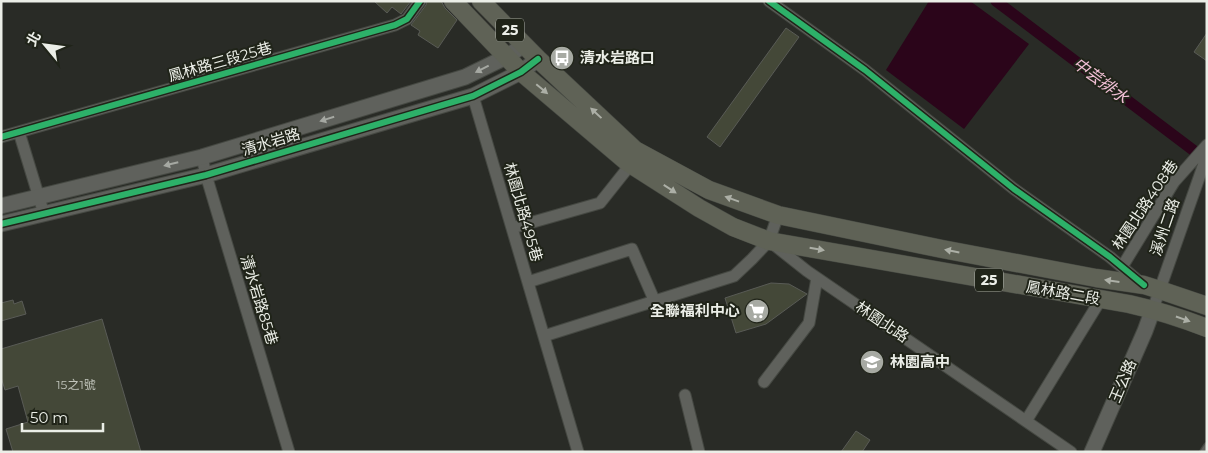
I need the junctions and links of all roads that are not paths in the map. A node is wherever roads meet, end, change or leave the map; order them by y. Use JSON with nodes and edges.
{"nodes":[{"id":1,"x":420,"y":1,"type":"edge"},
{"id":2,"x":453,"y":1,"type":"edge"},
{"id":3,"x":481,"y":1,"type":"edge"},
{"id":4,"x":769,"y":1,"type":"edge"},
{"id":5,"x":524,"y":45,"type":"junction"},
{"id":6,"x":506,"y":57,"type":"junction"},
{"id":7,"x":538,"y":59,"type":"junction"},
{"id":8,"x":521,"y":72,"type":"junction"},
{"id":9,"x":473,"y":96,"type":"junction"},
{"id":10,"x":19,"y":132,"type":"junction"},
{"id":11,"x":1,"y":137,"type":"edge"},
{"id":12,"x":1203,"y":154,"type":"edge"},
{"id":13,"x":202,"y":157,"type":"junction"},
{"id":14,"x":631,"y":164,"type":"junction"},
{"id":15,"x":206,"y":175,"type":"junction"},
{"id":16,"x":38,"y":196,"type":"junction"},
{"id":17,"x":1,"y":206,"type":"edge"},
{"id":18,"x":44,"y":214,"type":"junction"},
{"id":19,"x":778,"y":215,"type":"junction"},
{"id":20,"x":1,"y":224,"type":"edge"},
{"id":21,"x":512,"y":228,"type":"junction"},
{"id":22,"x":769,"y":241,"type":"junction"},
{"id":23,"x":1122,"y":266,"type":"junction"},
{"id":24,"x":817,"y":278,"type":"junction"},
{"id":25,"x":528,"y":282,"type":"junction"},
{"id":26,"x":1152,"y":287,"type":"junction"},
{"id":27,"x":1101,"y":299,"type":"junction"},
{"id":28,"x":655,"y":302,"type":"junction"},
{"id":29,"x":1207,"y":306,"type":"edge"},
{"id":30,"x":1152,"y":309,"type":"junction"},
{"id":31,"x":1207,"y":328,"type":"edge"},
{"id":32,"x":544,"y":336,"type":"junction"},
{"id":33,"x":764,"y":382,"type":"dead end"},
{"id":34,"x":685,"y":395,"type":"dead end"},
{"id":35,"x":1026,"y":420,"type":"junction"},
{"id":36,"x":1207,"y":446,"type":"edge"},
{"id":37,"x":289,"y":452,"type":"edge"},
{"id":38,"x":578,"y":452,"type":"edge"},
{"id":39,"x":699,"y":452,"type":"edge"},
{"id":40,"x":1071,"y":452,"type":"edge"},
{"id":41,"x":1092,"y":452,"type":"edge"},
{"id":42,"x":1203,"y":452,"type":"edge"}],
"edges":[{"from":1,"to":10,"type":"street","name":"鳳林路三段25巷"},
{"from":2,"to":6,"type":"main road","number":"25"},
{"from":3,"to":5,"type":"main road","number":"25"},
{"from":4,"to":23,"type":"street"},
{"from":5,"to":6,"type":"street","name":"清水岩路"},
{"from":5,"to":7,"type":"main road","number":"25"},
{"from":6,"to":8,"type":"main road","name":"林園北路","number":"25"},
{"from":6,"to":13,"type":"street","name":"清水岩路","one_way":true},
{"from":7,"to":8,"type":"street","name":"清水岩路"},
{"from":19,"to":7,"type":"main road","number":"25","one_way":true},
{"from":8,"to":9,"type":"street","name":"清水岩路"},
{"from":8,"to":14,"type":"main road","name":"林園北路","number":"25","one_way":true},
{"from":9,"to":15,"type":"street","name":"清水岩路"},
{"from":9,"to":21,"type":"street","name":"林園北路495巷"},
{"from":10,"to":11,"type":"street","name":"鳳林路三段25巷"},
{"from":10,"to":16,"type":"street"},
{"from":12,"to":23,"type":"street","name":"林園北路408巷"},
{"from":12,"to":26,"type":"street","name":"溪州二路"},
{"from":13,"to":15,"type":"street","name":"清水岩路85巷"},
{"from":13,"to":16,"type":"street","name":"清水岩路","one_way":true},
{"from":14,"to":21,"type":"street"},
{"from":14,"to":22,"type":"main road","name":"林園北路","number":"25","one_way":true},
{"from":15,"to":18,"type":"street","name":"清水岩路"},
{"from":15,"to":37,"type":"street","name":"清水岩路85巷"},
{"from":16,"to":17,"type":"street","name":"清水岩路"},
{"from":16,"to":18,"type":"street"},
{"from":18,"to":20,"type":"street","name":"清水岩路"},
{"from":19,"to":22,"type":"street"},
{"from":26,"to":19,"type":"main road","name":"鳳林路二段","number":"25","one_way":true},
{"from":21,"to":25,"type":"street","name":"林園北路495巷"},
{"from":22,"to":24,"type":"street","name":"林園北路"},
{"from":22,"to":27,"type":"main road","name":"鳳林路二段","number":"25","one_way":true},
{"from":22,"to":28,"type":"street"},
{"from":23,"to":26,"type":"street"},
{"from":24,"to":33,"type":"street"},
{"from":24,"to":35,"type":"street","name":"林園北路"},
{"from":25,"to":28,"type":"street"},
{"from":25,"to":32,"type":"street","name":"林園北路495巷"},
{"from":26,"to":29,"type":"main road","name":"鳳林路二段","number":"25"},
{"from":26,"to":30,"type":"street","name":"溪州二路"},
{"from":27,"to":30,"type":"main road","name":"鳳林路二段","number":"25"},
{"from":27,"to":35,"type":"street"},
{"from":28,"to":32,"type":"street"},
{"from":30,"to":31,"type":"main road","name":"鳳林路二段","number":"25","one_way":true},
{"from":30,"to":41,"type":"street","name":"王公路"},
{"from":32,"to":38,"type":"street","name":"林園北路495巷"},
{"from":34,"to":39,"type":"street"},
{"from":35,"to":40,"type":"street","name":"林園北路"},
{"from":36,"to":42,"type":"lane"}]}
